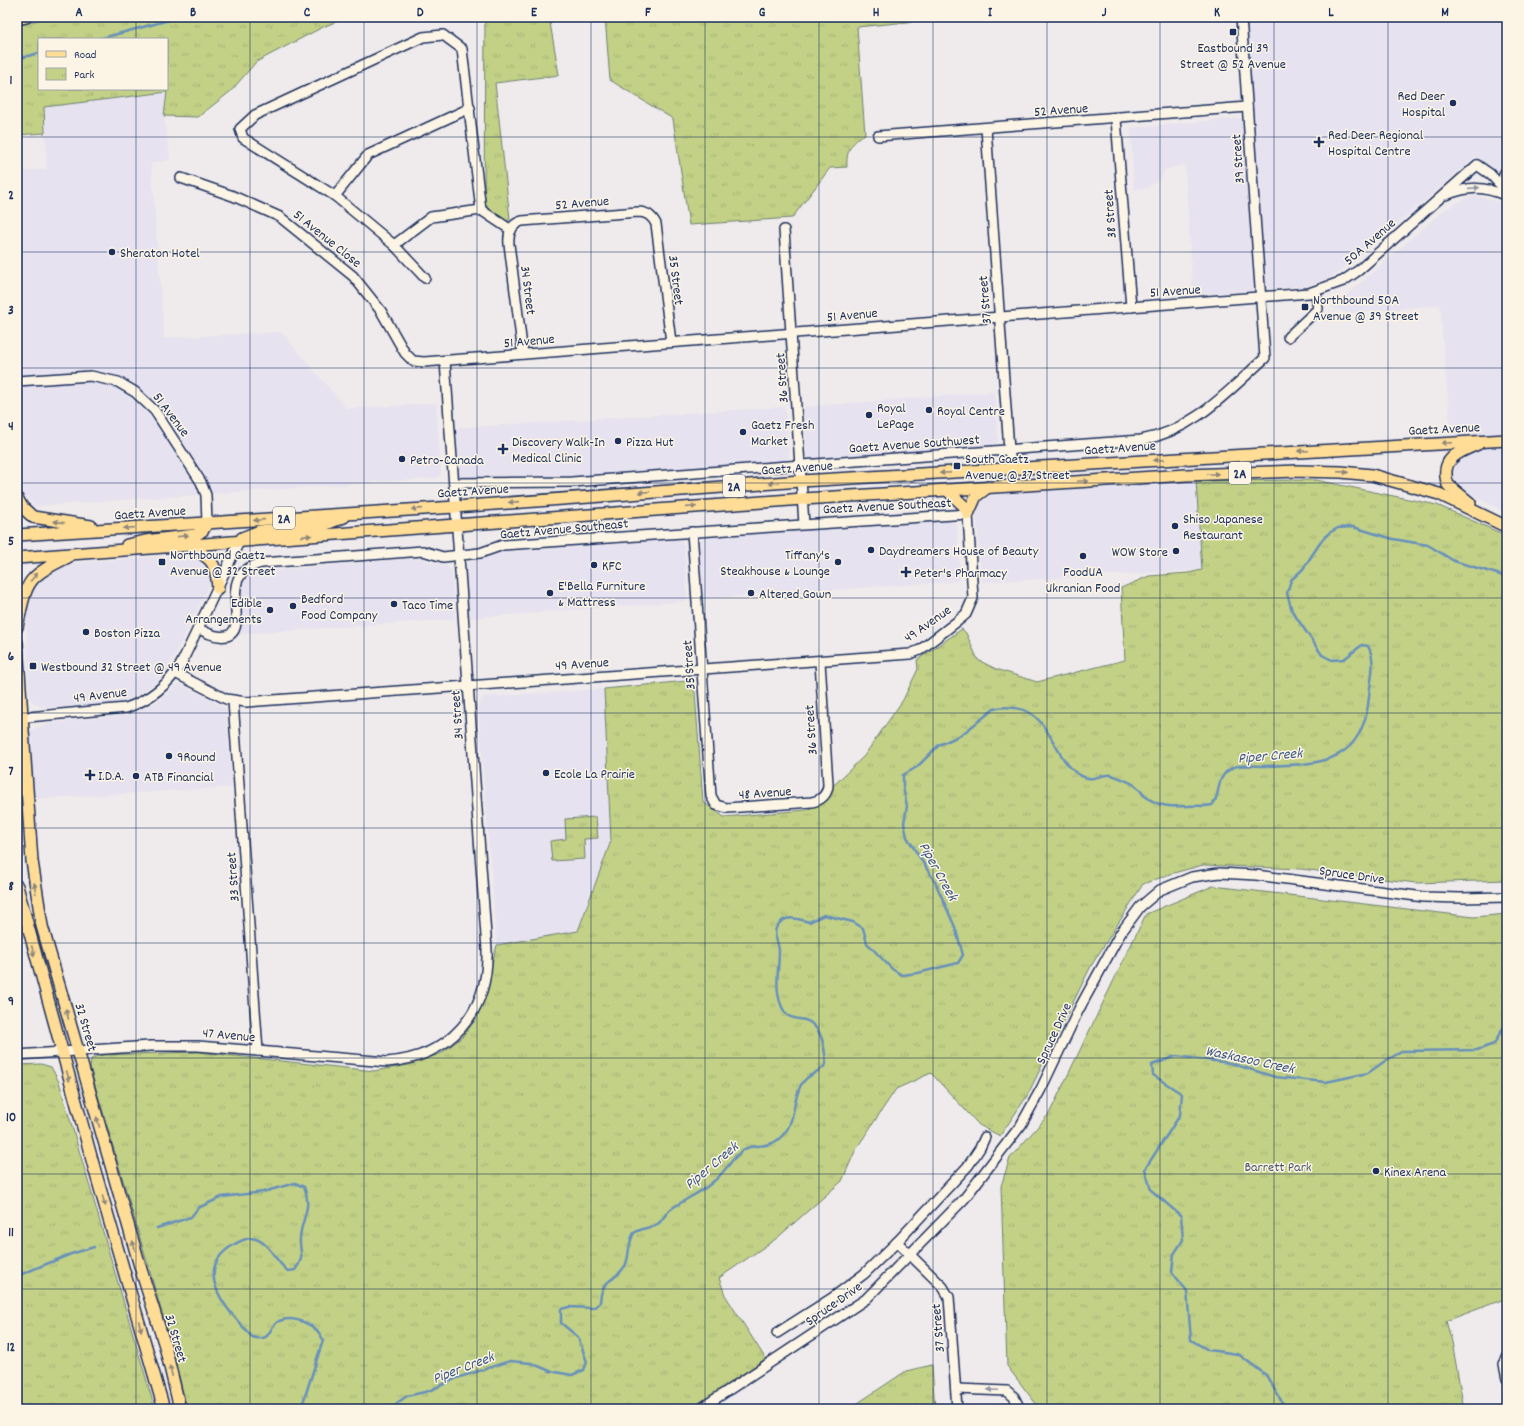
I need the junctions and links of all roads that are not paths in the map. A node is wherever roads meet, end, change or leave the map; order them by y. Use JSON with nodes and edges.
{"nodes":[{"id":1,"x":26,"y":17,"type":"edge"},
{"id":2,"x":1241,"y":17,"type":"edge"},
{"id":3,"x":17,"y":19,"type":"edge"},
{"id":4,"x":1247,"y":107,"type":"junction"},
{"id":5,"x":470,"y":108,"type":"junction"},
{"id":6,"x":1116,"y":119,"type":"junction"},
{"id":7,"x":986,"y":128,"type":"junction"},
{"id":8,"x":878,"y":136,"type":"dead end"},
{"id":9,"x":1507,"y":170,"type":"edge"},
{"id":10,"x":181,"y":178,"type":"dead end"},
{"id":11,"x":1507,"y":190,"type":"edge"},
{"id":12,"x":335,"y":196,"type":"junction"},
{"id":13,"x":1441,"y":196,"type":"junction"},
{"id":14,"x":1507,"y":196,"type":"edge"},
{"id":15,"x":481,"y":210,"type":"junction"},
{"id":16,"x":655,"y":222,"type":"joint"},
{"id":17,"x":510,"y":230,"type":"junction"},
{"id":18,"x":784,"y":230,"type":"dead end"},
{"id":19,"x":394,"y":245,"type":"junction"},
{"id":20,"x":425,"y":278,"type":"dead end"},
{"id":21,"x":1316,"y":292,"type":"junction"},
{"id":22,"x":1261,"y":298,"type":"junction"},
{"id":23,"x":1131,"y":307,"type":"junction"},
{"id":24,"x":1000,"y":317,"type":"junction"},
{"id":25,"x":792,"y":333,"type":"junction"},
{"id":26,"x":1288,"y":337,"type":"dead end"},
{"id":27,"x":671,"y":342,"type":"junction"},
{"id":28,"x":523,"y":354,"type":"junction"},
{"id":29,"x":445,"y":361,"type":"junction"},
{"id":30,"x":17,"y":381,"type":"edge"},
{"id":31,"x":1507,"y":440,"type":"edge"},
{"id":32,"x":1486,"y":441,"type":"junction"},
{"id":33,"x":1009,"y":450,"type":"junction"},
{"id":34,"x":800,"y":465,"type":"junction"},
{"id":35,"x":1012,"y":469,"type":"junction"},
{"id":36,"x":801,"y":481,"type":"junction"},
{"id":37,"x":454,"y":483,"type":"junction"},
{"id":38,"x":988,"y":487,"type":"junction"},
{"id":39,"x":947,"y":490,"type":"junction"},
{"id":40,"x":17,"y":498,"type":"edge"},
{"id":41,"x":802,"y":499,"type":"junction"},
{"id":42,"x":456,"y":507,"type":"junction"},
{"id":43,"x":354,"y":513,"type":"junction"},
{"id":44,"x":968,"y":514,"type":"junction"},
{"id":45,"x":1484,"y":515,"type":"junction"},
{"id":46,"x":207,"y":523,"type":"junction"},
{"id":47,"x":457,"y":524,"type":"junction"},
{"id":48,"x":804,"y":524,"type":"junction"},
{"id":49,"x":1507,"y":527,"type":"edge"},
{"id":50,"x":112,"y":530,"type":"junction"},
{"id":51,"x":692,"y":532,"type":"junction"},
{"id":52,"x":17,"y":535,"type":"edge"},
{"id":53,"x":240,"y":542,"type":"junction"},
{"id":54,"x":190,"y":546,"type":"junction"},
{"id":55,"x":119,"y":551,"type":"junction"},
{"id":56,"x":74,"y":554,"type":"junction"},
{"id":57,"x":459,"y":555,"type":"junction"},
{"id":58,"x":17,"y":558,"type":"edge"},
{"id":59,"x":218,"y":588,"type":"junction"},
{"id":60,"x":17,"y":627,"type":"edge"},
{"id":61,"x":198,"y":628,"type":"junction"},
{"id":62,"x":17,"y":643,"type":"edge"},
{"id":63,"x":820,"y":662,"type":"junction"},
{"id":64,"x":702,"y":670,"type":"junction"},
{"id":65,"x":176,"y":673,"type":"junction"},
{"id":66,"x":468,"y":686,"type":"junction"},
{"id":67,"x":233,"y":701,"type":"junction"},
{"id":68,"x":19,"y":715,"type":"edge"},
{"id":69,"x":17,"y":768,"type":"edge"},
{"id":70,"x":711,"y":796,"type":"joint"},
{"id":71,"x":825,"y":796,"type":"joint"},
{"id":72,"x":28,"y":807,"type":"junction"},
{"id":73,"x":17,"y":886,"type":"edge"},
{"id":74,"x":1507,"y":897,"type":"edge"},
{"id":75,"x":436,"y":1049,"type":"joint"},
{"id":76,"x":258,"y":1051,"type":"junction"},
{"id":77,"x":62,"y":1052,"type":"junction"},
{"id":78,"x":78,"y":1052,"type":"junction"},
{"id":79,"x":17,"y":1055,"type":"edge"},
{"id":80,"x":985,"y":1137,"type":"dead end"},
{"id":81,"x":897,"y":1242,"type":"junction"},
{"id":82,"x":910,"y":1255,"type":"junction"},
{"id":83,"x":777,"y":1332,"type":"dead end"},
{"id":84,"x":1507,"y":1357,"type":"edge"},
{"id":85,"x":1507,"y":1379,"type":"edge"},
{"id":86,"x":956,"y":1389,"type":"junction"},
{"id":87,"x":703,"y":1408,"type":"edge"},
{"id":88,"x":164,"y":1409,"type":"edge"},
{"id":89,"x":180,"y":1409,"type":"edge"},
{"id":90,"x":957,"y":1409,"type":"edge"},
{"id":91,"x":1020,"y":1409,"type":"edge"}],
"edges":[{"from":1,"to":3,"type":"main road"},
{"from":2,"to":4,"type":"street","name":"39 Street"},
{"from":4,"to":6,"type":"street","name":"52 Avenue"},
{"from":4,"to":22,"type":"street","name":"39 Street"},
{"from":5,"to":12,"type":"street"},
{"from":5,"to":12,"type":"street"},
{"from":5,"to":15,"type":"street"},
{"from":6,"to":7,"type":"street","name":"52 Avenue"},
{"from":6,"to":23,"type":"street","name":"38 Street"},
{"from":7,"to":8,"type":"street","name":"52 Avenue"},
{"from":7,"to":24,"type":"street","name":"37 Street"},
{"from":9,"to":11,"type":"street"},
{"from":10,"to":29,"type":"street","name":"51 Avenue Close"},
{"from":11,"to":13,"type":"street","name":"50A Avenue"},
{"from":12,"to":19,"type":"street"},
{"from":13,"to":14,"type":"street","one_way":true},
{"from":13,"to":21,"type":"street","name":"50A Avenue"},
{"from":15,"to":17,"type":"street"},
{"from":15,"to":19,"type":"street"},
{"from":16,"to":17,"type":"street","name":"52 Avenue"},
{"from":16,"to":27,"type":"street","name":"35 Street"},
{"from":17,"to":28,"type":"street","name":"34 Street"},
{"from":18,"to":25,"type":"street","name":"36 Street"},
{"from":19,"to":20,"type":"street"},
{"from":21,"to":22,"type":"street","name":"50A Avenue"},
{"from":21,"to":26,"type":"street"},
{"from":22,"to":23,"type":"street","name":"51 Avenue"},
{"from":22,"to":33,"type":"street","name":"Gaetz Avenue Southwest"},
{"from":23,"to":24,"type":"street","name":"51 Avenue"},
{"from":24,"to":25,"type":"street","name":"51 Avenue"},
{"from":24,"to":33,"type":"street","name":"37 Street"},
{"from":25,"to":27,"type":"street","name":"51 Avenue"},
{"from":25,"to":34,"type":"street","name":"36 Street"},
{"from":27,"to":28,"type":"street","name":"51 Avenue"},
{"from":28,"to":29,"type":"street","name":"51 Avenue"},
{"from":29,"to":37,"type":"street","name":"34 Street"},
{"from":30,"to":46,"type":"street","name":"51 Avenue"},
{"from":31,"to":32,"type":"main road","name":"Gaetz Avenue","number":"2A"},
{"from":32,"to":35,"type":"main road","name":"Gaetz Avenue","number":"2A","one_way":true},
{"from":32,"to":45,"type":"main road"},
{"from":33,"to":34,"type":"street","name":"Gaetz Avenue Southwest"},
{"from":33,"to":35,"type":"street","name":"37 Street"},
{"from":34,"to":36,"type":"street","name":"36 Street"},
{"from":34,"to":37,"type":"street","name":"Gaetz Avenue Southwest"},
{"from":35,"to":36,"type":"main road","name":"Gaetz Avenue","number":"2A","one_way":true},
{"from":36,"to":41,"type":"street","name":"36 Street"},
{"from":36,"to":42,"type":"main road","name":"Gaetz Avenue","number":"2A","one_way":true},
{"from":37,"to":42,"type":"street","name":"34 Street"},
{"from":38,"to":39,"type":"main road","number":"2A"},
{"from":38,"to":44,"type":"main road"},
{"from":38,"to":45,"type":"main road","number":"2A","one_way":true},
{"from":39,"to":41,"type":"main road","number":"2A"},
{"from":39,"to":44,"type":"main road"},
{"from":50,"to":40,"type":"main road","one_way":true},
{"from":47,"to":41,"type":"main road","number":"2A","one_way":true},
{"from":41,"to":48,"type":"street","name":"36 Street"},
{"from":42,"to":43,"type":"main road","name":"Gaetz Avenue","number":"2A","one_way":true},
{"from":42,"to":47,"type":"street","name":"34 Street"},
{"from":43,"to":46,"type":"main road","name":"Gaetz Avenue","number":"2A","one_way":true},
{"from":43,"to":53,"type":"main road"},
{"from":44,"to":48,"type":"street","name":"Gaetz Avenue Southeast"},
{"from":44,"to":63,"type":"street","name":"49 Avenue"},
{"from":45,"to":49,"type":"main road","number":"2A"},
{"from":46,"to":50,"type":"main road","name":"Gaetz Avenue","number":"2A","one_way":true},
{"from":55,"to":46,"type":"main road","one_way":true},
{"from":53,"to":47,"type":"main road","number":"2A","one_way":true},
{"from":47,"to":57,"type":"street","name":"34 Street"},
{"from":48,"to":51,"type":"street","name":"Gaetz Avenue Southeast"},
{"from":50,"to":52,"type":"main road","name":"Gaetz Avenue","number":"2A"},
{"from":51,"to":57,"type":"street","name":"Gaetz Avenue Southeast"},
{"from":51,"to":64,"type":"street","name":"35 Street"},
{"from":53,"to":54,"type":"main road","number":"2A"},
{"from":53,"to":59,"type":"street","name":"49 Avenue"},
{"from":54,"to":55,"type":"main road","number":"2A"},
{"from":54,"to":59,"type":"main road"},
{"from":55,"to":56,"type":"main road","number":"2A"},
{"from":56,"to":58,"type":"main road","number":"2A"},
{"from":60,"to":56,"type":"main road","one_way":true},
{"from":57,"to":61,"type":"street","name":"Gaetz Avenue Southeast"},
{"from":57,"to":66,"type":"street","name":"34 Street"},
{"from":59,"to":61,"type":"street","name":"49 Avenue"},
{"from":61,"to":65,"type":"street","name":"49 Avenue"},
{"from":62,"to":68,"type":"main road","name":"32 Street"},
{"from":63,"to":64,"type":"street","name":"49 Avenue"},
{"from":63,"to":71,"type":"street","name":"36 Street"},
{"from":64,"to":66,"type":"street","name":"49 Avenue"},
{"from":64,"to":70,"type":"street","name":"35 Street"},
{"from":65,"to":67,"type":"street","name":"49 Avenue"},
{"from":65,"to":68,"type":"street","name":"49 Avenue"},
{"from":66,"to":67,"type":"street","name":"49 Avenue"},
{"from":66,"to":75,"type":"street","name":"34 Street"},
{"from":67,"to":76,"type":"street","name":"33 Street"},
{"from":68,"to":72,"type":"main road","name":"32 Street"},
{"from":69,"to":72,"type":"main road"},
{"from":70,"to":71,"type":"street","name":"48 Avenue"},
{"from":78,"to":72,"type":"main road","name":"32 Street","one_way":true},
{"from":73,"to":77,"type":"main road","one_way":true},
{"from":74,"to":82,"type":"street","name":"Spruce Drive"},
{"from":75,"to":76,"type":"street","name":"47 Avenue"},
{"from":76,"to":78,"type":"street","name":"47 Avenue"},
{"from":77,"to":78,"type":"street","name":"47 Avenue"},
{"from":77,"to":79,"type":"street","name":"47 Avenue"},
{"from":77,"to":88,"type":"main road","one_way":true},
{"from":89,"to":78,"type":"main road","name":"32 Street","one_way":true},
{"from":80,"to":81,"type":"street","name":"Spruce Drive"},
{"from":81,"to":82,"type":"street","name":"37 Street"},
{"from":81,"to":83,"type":"street","name":"Spruce Drive"},
{"from":82,"to":86,"type":"street","name":"37 Street"},
{"from":82,"to":87,"type":"street","name":"Spruce Drive"},
{"from":84,"to":85,"type":"street"},
{"from":86,"to":90,"type":"street","name":"37 Street"},
{"from":91,"to":86,"type":"street","one_way":true}]}
